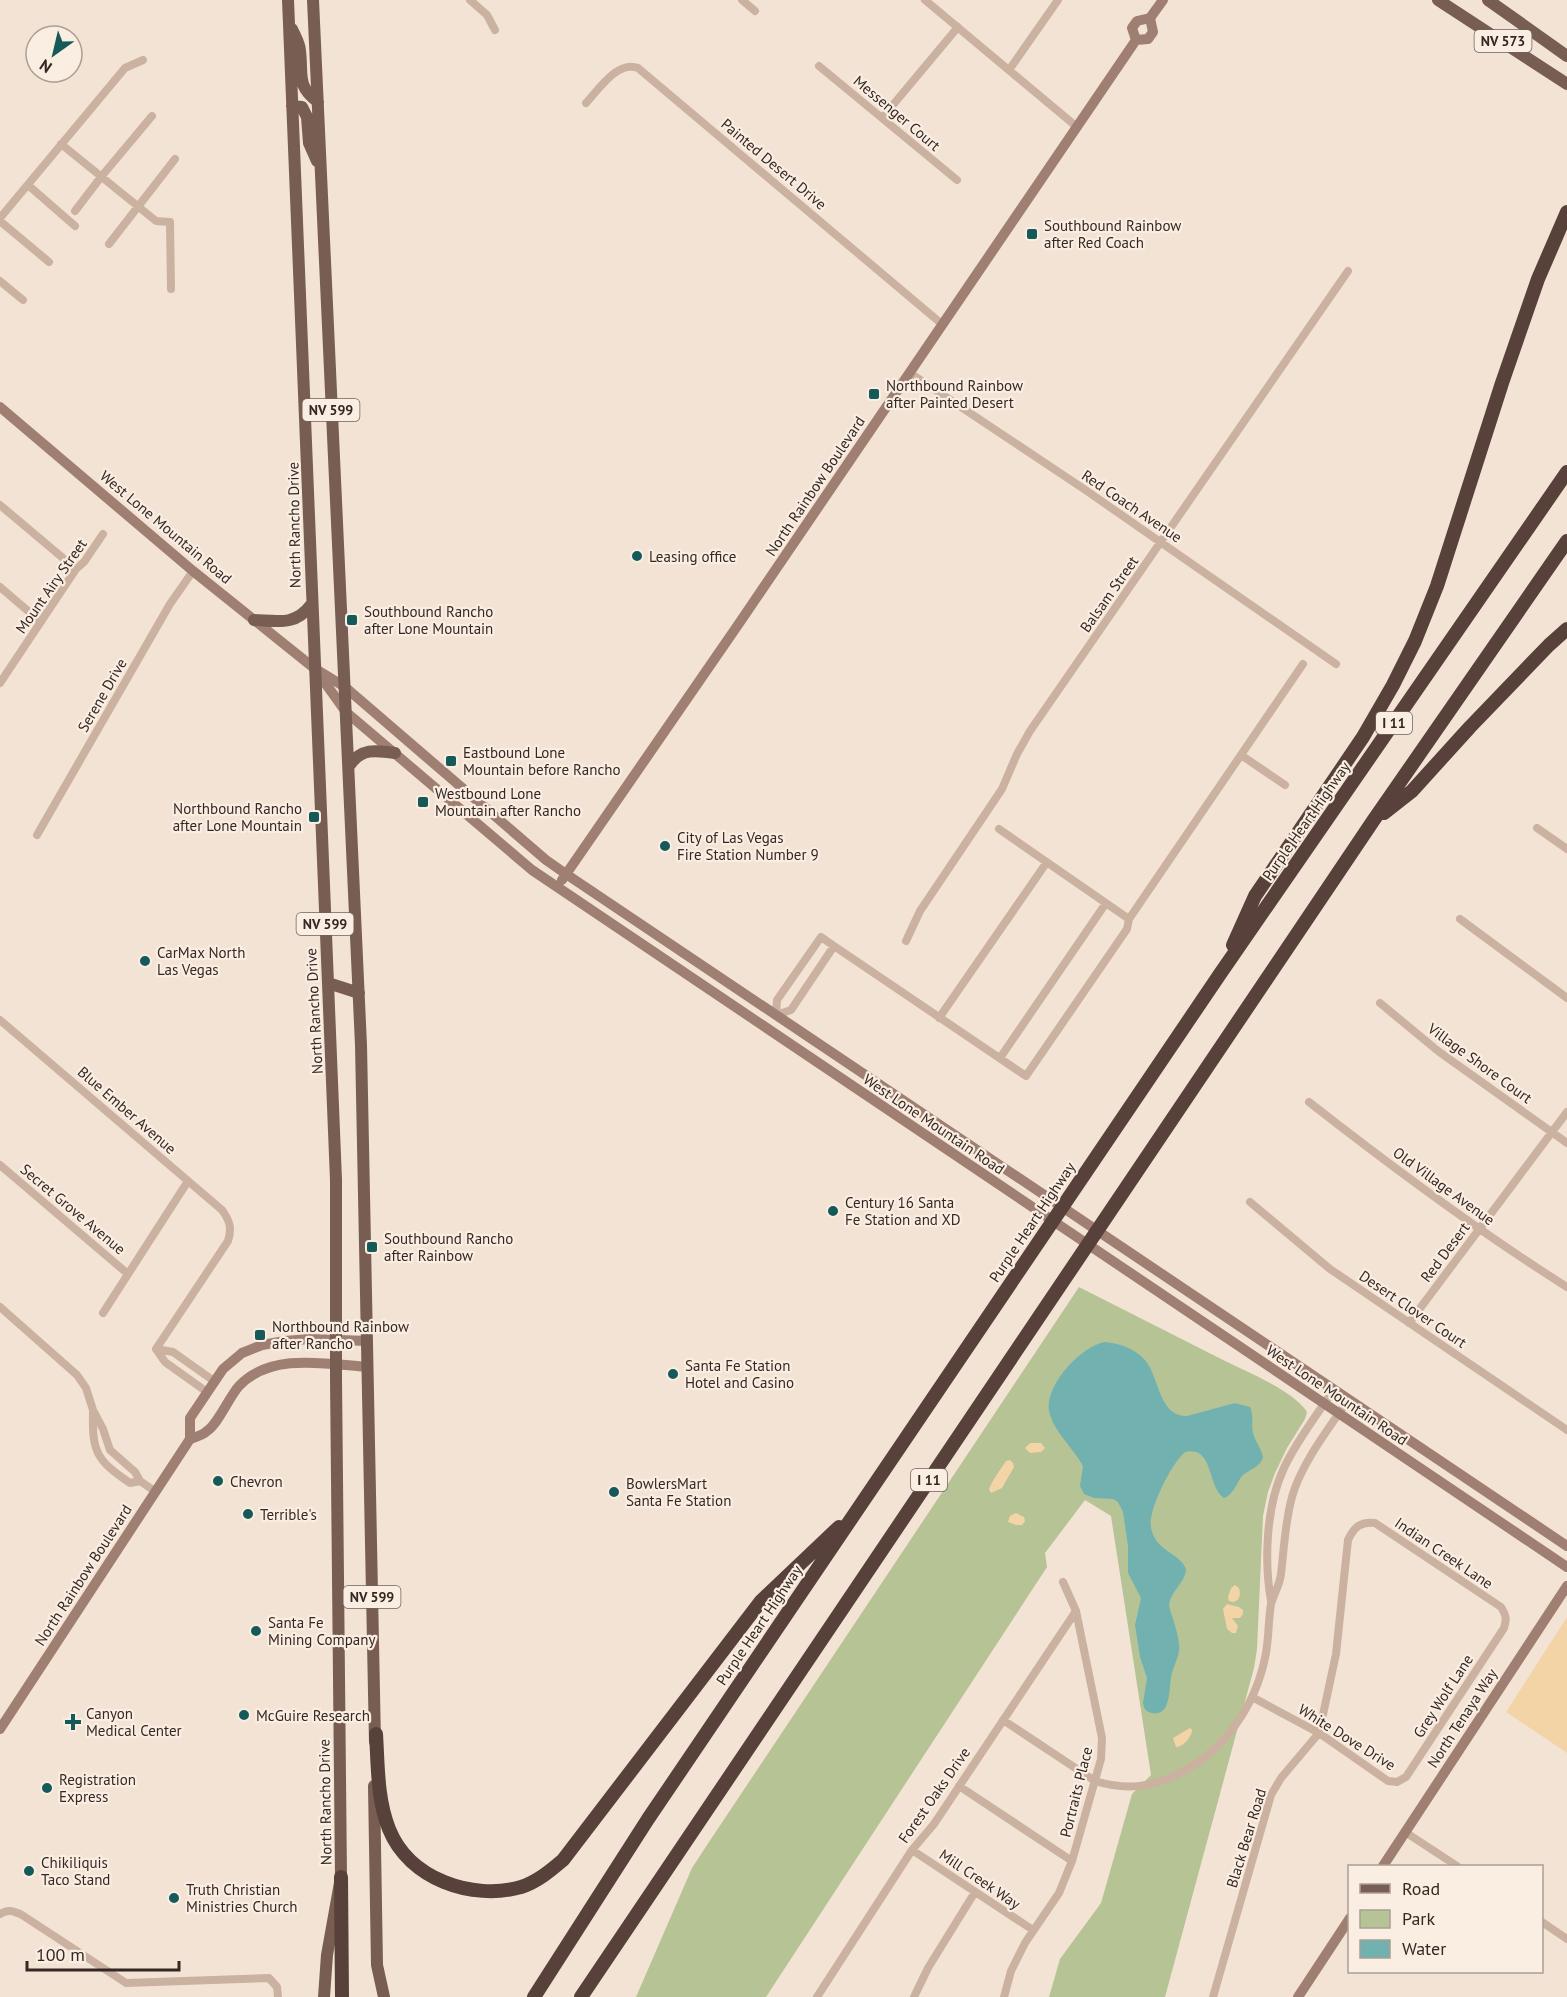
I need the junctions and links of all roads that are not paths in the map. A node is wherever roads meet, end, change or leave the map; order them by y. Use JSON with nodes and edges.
{"nodes":[{"id":1,"x":288,"y":0,"type":"edge"},
{"id":2,"x":313,"y":0,"type":"edge"},
{"id":3,"x":470,"y":0,"type":"edge"},
{"id":4,"x":742,"y":0,"type":"edge"},
{"id":5,"x":925,"y":0,"type":"edge"},
{"id":6,"x":1058,"y":0,"type":"edge"},
{"id":7,"x":1163,"y":0,"type":"edge"},
{"id":8,"x":1438,"y":0,"type":"edge"},
{"id":9,"x":1488,"y":0,"type":"edge"},
{"id":10,"x":755,"y":11,"type":"dead end"},
{"id":11,"x":288,"y":19,"type":"junction"},
{"id":12,"x":958,"y":27,"type":"junction"},
{"id":13,"x":495,"y":30,"type":"dead end"},
{"id":14,"x":1567,"y":56,"type":"edge"},
{"id":15,"x":143,"y":60,"type":"dead end"},
{"id":16,"x":819,"y":66,"type":"dead end"},
{"id":17,"x":1009,"y":70,"type":"junction"},
{"id":18,"x":1567,"y":84,"type":"edge"},
{"id":19,"x":318,"y":102,"type":"junction"},
{"id":20,"x":586,"y":102,"type":"dead end"},
{"id":21,"x":292,"y":106,"type":"junction"},
{"id":22,"x":152,"y":116,"type":"dead end"},
{"id":23,"x":882,"y":118,"type":"junction"},
{"id":24,"x":1077,"y":127,"type":"junction"},
{"id":25,"x":61,"y":144,"type":"junction"},
{"id":26,"x":176,"y":159,"type":"dead end"},
{"id":27,"x":320,"y":167,"type":"junction"},
{"id":28,"x":101,"y":177,"type":"junction"},
{"id":29,"x":957,"y":180,"type":"dead end"},
{"id":30,"x":28,"y":184,"type":"junction"},
{"id":31,"x":138,"y":206,"type":"junction"},
{"id":32,"x":75,"y":211,"type":"dead end"},
{"id":33,"x":1566,"y":217,"type":"edge"},
{"id":34,"x":0,"y":219,"type":"edge"},
{"id":35,"x":75,"y":226,"type":"dead end"},
{"id":36,"x":109,"y":244,"type":"dead end"},
{"id":37,"x":49,"y":262,"type":"dead end"},
{"id":38,"x":1348,"y":272,"type":"dead end"},
{"id":39,"x":0,"y":281,"type":"edge"},
{"id":40,"x":171,"y":289,"type":"dead end"},
{"id":41,"x":23,"y":300,"type":"dead end"},
{"id":42,"x":943,"y":325,"type":"junction"},
{"id":43,"x":910,"y":373,"type":"junction"},
{"id":44,"x":0,"y":407,"type":"edge"},
{"id":45,"x":1567,"y":472,"type":"edge"},
{"id":46,"x":0,"y":505,"type":"edge"},
{"id":47,"x":104,"y":534,"type":"dead end"},
{"id":48,"x":1567,"y":541,"type":"edge"},
{"id":49,"x":1161,"y":542,"type":"junction"},
{"id":50,"x":76,"y":569,"type":"junction"},
{"id":51,"x":193,"y":571,"type":"junction"},
{"id":52,"x":0,"y":587,"type":"edge"},
{"id":53,"x":311,"y":605,"type":"junction"},
{"id":54,"x":254,"y":620,"type":"junction"},
{"id":55,"x":41,"y":622,"type":"junction"},
{"id":56,"x":1567,"y":629,"type":"edge"},
{"id":57,"x":1303,"y":663,"type":"dead end"},
{"id":58,"x":1336,"y":664,"type":"dead end"},
{"id":59,"x":0,"y":667,"type":"edge"},
{"id":60,"x":314,"y":668,"type":"junction"},
{"id":61,"x":7,"y":673,"type":"junction"},
{"id":62,"x":0,"y":684,"type":"edge"},
{"id":63,"x":345,"y":687,"type":"junction"},
{"id":64,"x":346,"y":712,"type":"junction"},
{"id":65,"x":395,"y":753,"type":"junction"},
{"id":66,"x":1241,"y":755,"type":"junction"},
{"id":67,"x":349,"y":766,"type":"junction"},
{"id":68,"x":1285,"y":785,"type":"dead end"},
{"id":69,"x":1373,"y":821,"type":"junction"},
{"id":70,"x":1537,"y":828,"type":"dead end"},
{"id":71,"x":999,"y":829,"type":"dead end"},
{"id":72,"x":37,"y":835,"type":"dead end"},
{"id":73,"x":1567,"y":849,"type":"edge"},
{"id":74,"x":1047,"y":862,"type":"junction"},
{"id":75,"x":566,"y":874,"type":"junction"},
{"id":76,"x":557,"y":887,"type":"junction"},
{"id":77,"x":1106,"y":903,"type":"junction"},
{"id":78,"x":623,"y":913,"type":"junction"},
{"id":79,"x":1129,"y":919,"type":"junction"},
{"id":80,"x":1460,"y":919,"type":"dead end"},
{"id":81,"x":613,"y":926,"type":"junction"},
{"id":82,"x":643,"y":926,"type":"junction"},
{"id":83,"x":633,"y":940,"type":"junction"},
{"id":84,"x":906,"y":941,"type":"dead end"},
{"id":85,"x":834,"y":946,"type":"junction"},
{"id":86,"x":695,"y":961,"type":"junction"},
{"id":87,"x":707,"y":969,"type":"junction"},
{"id":88,"x":1220,"y":974,"type":"junction"},
{"id":89,"x":685,"y":975,"type":"junction"},
{"id":90,"x":328,"y":983,"type":"junction"},
{"id":91,"x":698,"y":983,"type":"junction"},
{"id":92,"x":358,"y":993,"type":"junction"},
{"id":93,"x":747,"y":996,"type":"junction"},
{"id":94,"x":1567,"y":998,"type":"edge"},
{"id":95,"x":1380,"y":1003,"type":"dead end"},
{"id":96,"x":737,"y":1010,"type":"junction"},
{"id":97,"x":776,"y":1015,"type":"junction"},
{"id":98,"x":939,"y":1018,"type":"junction"},
{"id":99,"x":0,"y":1020,"type":"edge"},
{"id":100,"x":766,"y":1029,"type":"junction"},
{"id":101,"x":1000,"y":1059,"type":"junction"},
{"id":102,"x":1309,"y":1102,"type":"dead end"},
{"id":103,"x":1567,"y":1112,"type":"edge"},
{"id":104,"x":1552,"y":1132,"type":"junction"},
{"id":105,"x":1567,"y":1143,"type":"edge"},
{"id":106,"x":0,"y":1165,"type":"edge"},
{"id":107,"x":188,"y":1181,"type":"junction"},
{"id":108,"x":1250,"y":1202,"type":"dead end"},
{"id":109,"x":1479,"y":1229,"type":"junction"},
{"id":110,"x":128,"y":1274,"type":"junction"},
{"id":111,"x":1567,"y":1287,"type":"edge"},
{"id":112,"x":0,"y":1306,"type":"edge"},
{"id":113,"x":103,"y":1313,"type":"dead end"},
{"id":114,"x":1409,"y":1323,"type":"junction"},
{"id":115,"x":336,"y":1340,"type":"junction"},
{"id":116,"x":368,"y":1341,"type":"junction"},
{"id":117,"x":156,"y":1349,"type":"junction"},
{"id":118,"x":336,"y":1364,"type":"junction"},
{"id":119,"x":368,"y":1367,"type":"junction"},
{"id":120,"x":214,"y":1381,"type":"junction"},
{"id":121,"x":1334,"y":1389,"type":"junction"},
{"id":122,"x":207,"y":1392,"type":"junction"},
{"id":123,"x":1349,"y":1399,"type":"junction"},
{"id":124,"x":1324,"y":1405,"type":"junction"},
{"id":125,"x":93,"y":1410,"type":"junction"},
{"id":126,"x":1338,"y":1414,"type":"junction"},
{"id":127,"x":1567,"y":1430,"type":"edge"},
{"id":128,"x":190,"y":1439,"type":"junction"},
{"id":129,"x":140,"y":1481,"type":"junction"},
{"id":130,"x":156,"y":1491,"type":"junction"},
{"id":131,"x":858,"y":1509,"type":"junction"},
{"id":132,"x":1358,"y":1525,"type":"joint"},
{"id":133,"x":1566,"y":1542,"type":"edge"},
{"id":134,"x":1552,"y":1559,"type":"junction"},
{"id":135,"x":1567,"y":1567,"type":"edge"},
{"id":136,"x":1063,"y":1582,"type":"dead end"},
{"id":137,"x":1567,"y":1586,"type":"edge"},
{"id":138,"x":1272,"y":1603,"type":"junction"},
{"id":139,"x":1076,"y":1611,"type":"junction"},
{"id":140,"x":1507,"y":1620,"type":"joint"},
{"id":141,"x":1252,"y":1697,"type":"junction"},
{"id":142,"x":1004,"y":1720,"type":"junction"},
{"id":143,"x":0,"y":1728,"type":"edge"},
{"id":144,"x":1319,"y":1733,"type":"junction"},
{"id":145,"x":375,"y":1734,"type":"junction"},
{"id":146,"x":1095,"y":1781,"type":"junction"},
{"id":147,"x":1397,"y":1782,"type":"joint"},
{"id":148,"x":959,"y":1786,"type":"junction"},
{"id":149,"x":1405,"y":1832,"type":"junction"},
{"id":150,"x":912,"y":1850,"type":"junction"},
{"id":151,"x":1072,"y":1861,"type":"junction"},
{"id":152,"x":1384,"y":1865,"type":"edge"},
{"id":153,"x":1455,"y":1865,"type":"edge"},
{"id":154,"x":341,"y":1877,"type":"junction"},
{"id":155,"x":975,"y":1892,"type":"junction"},
{"id":156,"x":3,"y":1912,"type":"edge"},
{"id":157,"x":1348,"y":1921,"type":"edge"},
{"id":158,"x":1543,"y":1923,"type":"edge"},
{"id":159,"x":1033,"y":1930,"type":"junction"},
{"id":160,"x":1567,"y":1939,"type":"edge"},
{"id":161,"x":278,"y":1997,"type":"edge"},
{"id":162,"x":324,"y":1997,"type":"edge"},
{"id":163,"x":342,"y":1997,"type":"edge"},
{"id":164,"x":384,"y":1997,"type":"edge"},
{"id":165,"x":534,"y":1997,"type":"edge"},
{"id":166,"x":581,"y":1997,"type":"edge"},
{"id":167,"x":817,"y":1997,"type":"edge"},
{"id":168,"x":914,"y":1997,"type":"edge"},
{"id":169,"x":1004,"y":1997,"type":"edge"},
{"id":170,"x":1213,"y":1997,"type":"edge"},
{"id":171,"x":1298,"y":1997,"type":"edge"}],
"edges":[{"from":1,"to":11,"type":"main road","name":"North Rancho Drive","number":"NV 599"},
{"from":2,"to":19,"type":"main road","number":"NV 599"},
{"from":3,"to":13,"type":"street"},
{"from":4,"to":10,"type":"street"},
{"from":5,"to":12,"type":"street"},
{"from":6,"to":17,"type":"street"},
{"from":7,"to":24,"type":"main road","name":"North Rainbow Boulevard"},
{"from":8,"to":18,"type":"main road","number":"NV 573"},
{"from":9,"to":14,"type":"main road","number":"NV 573"},
{"from":11,"to":19,"type":"main road"},
{"from":11,"to":21,"type":"main road","name":"North Rancho Drive","number":"NV 599"},
{"from":12,"to":17,"type":"street"},
{"from":12,"to":23,"type":"street"},
{"from":15,"to":25,"type":"street"},
{"from":16,"to":23,"type":"street","name":"Messenger Court"},
{"from":17,"to":24,"type":"street"},
{"from":19,"to":27,"type":"main road","number":"NV 599"},
{"from":20,"to":42,"type":"street","name":"Painted Desert Drive"},
{"from":21,"to":27,"type":"main road"},
{"from":21,"to":53,"type":"main road","name":"North Rancho Drive","number":"NV 599"},
{"from":22,"to":28,"type":"street"},
{"from":23,"to":29,"type":"street","name":"Messenger Court"},
{"from":24,"to":42,"type":"main road","name":"North Rainbow Boulevard"},
{"from":25,"to":28,"type":"street"},
{"from":25,"to":30,"type":"street"},
{"from":26,"to":31,"type":"street"},
{"from":27,"to":63,"type":"main road","number":"NV 599"},
{"from":28,"to":31,"type":"street"},
{"from":28,"to":32,"type":"street"},
{"from":30,"to":34,"type":"street"},
{"from":30,"to":35,"type":"street"},
{"from":31,"to":36,"type":"street"},
{"from":31,"to":40,"type":"street"},
{"from":33,"to":88,"type":"highway"},
{"from":34,"to":37,"type":"street"},
{"from":38,"to":49,"type":"street","name":"Balsam Street"},
{"from":39,"to":41,"type":"street"},
{"from":42,"to":43,"type":"main road","name":"North Rainbow Boulevard"},
{"from":43,"to":49,"type":"street","name":"Red Coach Avenue"},
{"from":43,"to":75,"type":"main road","name":"North Rainbow Boulevard"},
{"from":44,"to":51,"type":"main road","name":"West Lone Mountain Road"},
{"from":45,"to":88,"type":"highway","name":"Purple Heart Highway","number":"I 11"},
{"from":46,"to":50,"type":"street"},
{"from":47,"to":50,"type":"street","name":"Mount Airy Street"},
{"from":48,"to":69,"type":"highway","number":"I 11"},
{"from":49,"to":58,"type":"street","name":"Red Coach Avenue"},
{"from":49,"to":84,"type":"street","name":"Balsam Street"},
{"from":50,"to":55,"type":"street","name":"Mount Airy Street"},
{"from":51,"to":54,"type":"main road","name":"West Lone Mountain Road"},
{"from":51,"to":72,"type":"street","name":"Serene Drive"},
{"from":52,"to":55,"type":"street"},
{"from":53,"to":54,"type":"main road"},
{"from":53,"to":60,"type":"main road","name":"North Rancho Drive","number":"NV 599"},
{"from":54,"to":60,"type":"main road","name":"West Lone Mountain Road"},
{"from":55,"to":61,"type":"street","name":"Mount Airy Street"},
{"from":56,"to":69,"type":"highway"},
{"from":57,"to":66,"type":"street"},
{"from":59,"to":61,"type":"street"},
{"from":60,"to":63,"type":"main road","name":"West Lone Mountain Road"},
{"from":60,"to":64,"type":"main road","name":"West Lone Mountain Road"},
{"from":60,"to":90,"type":"main road","name":"North Rancho Drive","number":"NV 599"},
{"from":61,"to":62,"type":"street","name":"Mount Airy Street"},
{"from":63,"to":64,"type":"main road","number":"NV 599"},
{"from":63,"to":75,"type":"main road","name":"West Lone Mountain Road"},
{"from":64,"to":65,"type":"main road","name":"West Lone Mountain Road"},
{"from":64,"to":67,"type":"main road","number":"NV 599"},
{"from":65,"to":67,"type":"main road"},
{"from":65,"to":76,"type":"main road","name":"West Lone Mountain Road"},
{"from":66,"to":68,"type":"street"},
{"from":66,"to":79,"type":"street"},
{"from":67,"to":92,"type":"main road","number":"NV 599"},
{"from":69,"to":166,"type":"highway","number":"I 11"},
{"from":70,"to":73,"type":"street"},
{"from":71,"to":74,"type":"street"},
{"from":74,"to":77,"type":"street"},
{"from":74,"to":98,"type":"street"},
{"from":75,"to":76,"type":"main road","name":"North Rainbow Boulevard"},
{"from":75,"to":78,"type":"main road","name":"West Lone Mountain Road"},
{"from":76,"to":81,"type":"main road","name":"West Lone Mountain Road"},
{"from":77,"to":79,"type":"street"},
{"from":77,"to":101,"type":"street"},
{"from":78,"to":81,"type":"main road"},
{"from":78,"to":82,"type":"main road","name":"West Lone Mountain Road"},
{"from":79,"to":101,"type":"street"},
{"from":80,"to":94,"type":"street"},
{"from":81,"to":83,"type":"main road","name":"West Lone Mountain Road"},
{"from":82,"to":83,"type":"main road"},
{"from":82,"to":86,"type":"main road","name":"West Lone Mountain Road"},
{"from":83,"to":89,"type":"main road","name":"West Lone Mountain Road"},
{"from":85,"to":97,"type":"street"},
{"from":85,"to":97,"type":"street"},
{"from":85,"to":98,"type":"street"},
{"from":86,"to":87,"type":"main road","name":"West Lone Mountain Road"},
{"from":86,"to":89,"type":"main road"},
{"from":87,"to":91,"type":"main road"},
{"from":87,"to":93,"type":"main road","name":"West Lone Mountain Road"},
{"from":88,"to":131,"type":"highway","name":"Purple Heart Highway","number":"I 11"},
{"from":89,"to":91,"type":"main road","name":"West Lone Mountain Road"},
{"from":90,"to":92,"type":"main road"},
{"from":90,"to":115,"type":"main road","name":"North Rancho Drive","number":"NV 599"},
{"from":91,"to":96,"type":"main road","name":"West Lone Mountain Road"},
{"from":92,"to":116,"type":"main road","number":"NV 599"},
{"from":93,"to":96,"type":"main road"},
{"from":93,"to":97,"type":"main road","name":"West Lone Mountain Road"},
{"from":95,"to":104,"type":"street","name":"Village Shore Court"},
{"from":96,"to":100,"type":"main road","name":"West Lone Mountain Road"},
{"from":97,"to":100,"type":"main road"},
{"from":97,"to":121,"type":"main road","name":"West Lone Mountain Road"},
{"from":98,"to":101,"type":"street"},
{"from":99,"to":107,"type":"street","name":"Blue Ember Avenue"},
{"from":100,"to":124,"type":"main road","name":"West Lone Mountain Road"},
{"from":102,"to":109,"type":"street","name":"Old Village Avenue"},
{"from":103,"to":104,"type":"street","name":"Red Desert"},
{"from":104,"to":105,"type":"street","name":"Village Shore Court"},
{"from":104,"to":109,"type":"street","name":"Red Desert"},
{"from":106,"to":110,"type":"street","name":"Secret Grove Avenue"},
{"from":107,"to":110,"type":"street"},
{"from":107,"to":117,"type":"street","name":"Blue Ember Avenue"},
{"from":108,"to":114,"type":"street","name":"Desert Clover Court"},
{"from":109,"to":111,"type":"street","name":"Old Village Avenue"},
{"from":109,"to":114,"type":"street","name":"Red Desert"},
{"from":110,"to":113,"type":"street"},
{"from":112,"to":125,"type":"street"},
{"from":114,"to":127,"type":"street","name":"Desert Clover Court"},
{"from":115,"to":116,"type":"main road","name":"North Rainbow Boulevard"},
{"from":115,"to":118,"type":"main road","name":"North Rancho Drive","number":"NV 599"},
{"from":115,"to":120,"type":"main road","name":"North Rainbow Boulevard"},
{"from":116,"to":119,"type":"main road","number":"NV 599"},
{"from":117,"to":120,"type":"street"},
{"from":117,"to":122,"type":"street"},
{"from":118,"to":119,"type":"main road","name":"North Rainbow Boulevard"},
{"from":118,"to":128,"type":"main road","name":"North Rainbow Boulevard"},
{"from":118,"to":154,"type":"main road","name":"North Rancho Drive","number":"NV 599"},
{"from":119,"to":145,"type":"main road","number":"NV 599"},
{"from":120,"to":122,"type":"main road","name":"North Rainbow Boulevard"},
{"from":121,"to":123,"type":"main road","name":"West Lone Mountain Road"},
{"from":121,"to":124,"type":"street"},
{"from":122,"to":128,"type":"main road","name":"North Rainbow Boulevard"},
{"from":123,"to":126,"type":"street"},
{"from":123,"to":133,"type":"main road","name":"West Lone Mountain Road"},
{"from":124,"to":126,"type":"main road","name":"West Lone Mountain Road"},
{"from":124,"to":138,"type":"street"},
{"from":125,"to":129,"type":"street"},
{"from":125,"to":129,"type":"street"},
{"from":126,"to":134,"type":"main road","name":"West Lone Mountain Road"},
{"from":126,"to":138,"type":"street"},
{"from":128,"to":130,"type":"main road","name":"North Rainbow Boulevard"},
{"from":129,"to":130,"type":"street"},
{"from":130,"to":143,"type":"main road","name":"North Rainbow Boulevard"},
{"from":131,"to":145,"type":"highway"},
{"from":131,"to":165,"type":"highway","name":"Purple Heart Highway","number":"I 11"},
{"from":132,"to":140,"type":"street","name":"Indian Creek Lane"},
{"from":132,"to":144,"type":"street","name":"Black Bear Road"},
{"from":133,"to":134,"type":"main road"},
{"from":134,"to":135,"type":"main road","name":"West Lone Mountain Road"},
{"from":136,"to":139,"type":"street","name":"Portraits Place"},
{"from":137,"to":149,"type":"main road","name":"North Tenaya Way"},
{"from":138,"to":141,"type":"street"},
{"from":139,"to":142,"type":"street","name":"Forest Oaks Drive"},
{"from":139,"to":146,"type":"street","name":"Portraits Place"},
{"from":140,"to":147,"type":"street","name":"Grey Wolf Lane"},
{"from":141,"to":144,"type":"street","name":"White Dove Drive"},
{"from":141,"to":146,"type":"street"},
{"from":142,"to":146,"type":"street"},
{"from":142,"to":148,"type":"street","name":"Forest Oaks Drive"},
{"from":144,"to":147,"type":"street","name":"White Dove Drive"},
{"from":144,"to":170,"type":"street","name":"Black Bear Road"},
{"from":145,"to":164,"type":"main road"},
{"from":146,"to":151,"type":"street","name":"Portraits Place"},
{"from":148,"to":150,"type":"street","name":"Forest Oaks Drive"},
{"from":148,"to":151,"type":"street"},
{"from":149,"to":152,"type":"main road","name":"North Tenaya Way"},
{"from":149,"to":153,"type":"street"},
{"from":150,"to":155,"type":"street","name":"Mill Creek Way"},
{"from":150,"to":167,"type":"street","name":"Forest Oaks Drive"},
{"from":151,"to":159,"type":"street","name":"Portraits Place"},
{"from":154,"to":162,"type":"main road","name":"North Rancho Drive"},
{"from":154,"to":163,"type":"highway"},
{"from":155,"to":159,"type":"street","name":"Mill Creek Way"},
{"from":155,"to":168,"type":"street"},
{"from":156,"to":161,"type":"street"},
{"from":157,"to":171,"type":"main road"},
{"from":158,"to":160,"type":"street"},
{"from":159,"to":169,"type":"street","name":"Portraits Place"}]}
